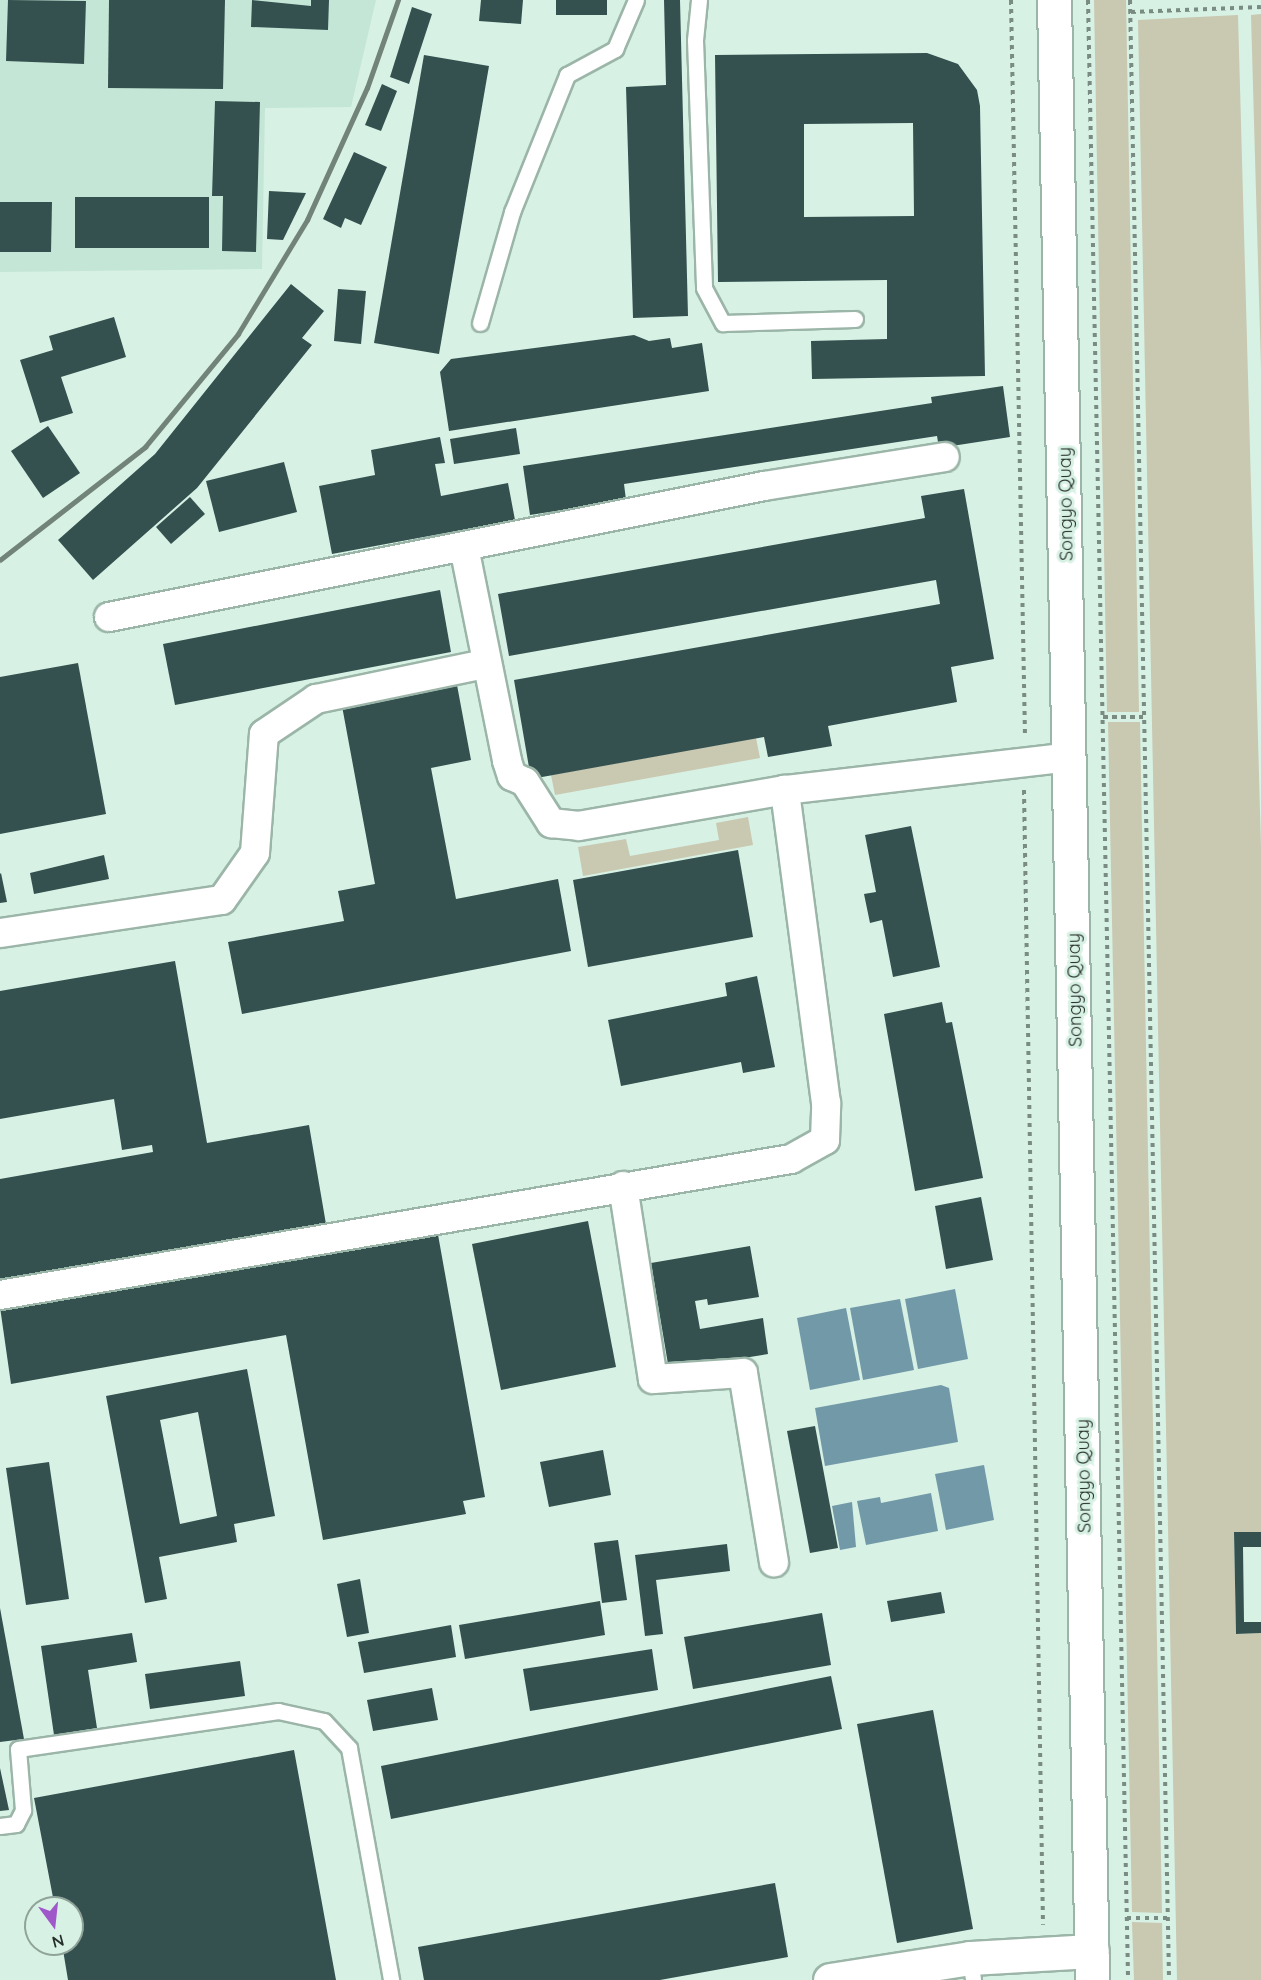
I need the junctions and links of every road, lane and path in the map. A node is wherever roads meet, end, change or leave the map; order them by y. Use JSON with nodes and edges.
{"nodes":[{"id":1,"x":636,"y":0,"type":"edge"},
{"id":2,"x":699,"y":0,"type":"edge"},
{"id":3,"x":1011,"y":0,"type":"edge"},
{"id":4,"x":1054,"y":0,"type":"edge"},
{"id":5,"x":1088,"y":0,"type":"edge"},
{"id":6,"x":1131,"y":0,"type":"edge"},
{"id":7,"x":1261,"y":7,"type":"edge"},
{"id":8,"x":1131,"y":12,"type":"junction"},
{"id":9,"x":855,"y":319,"type":"dead end"},
{"id":10,"x":480,"y":323,"type":"dead end"},
{"id":11,"x":945,"y":458,"type":"dead end"},
{"id":12,"x":464,"y":547,"type":"junction"},
{"id":13,"x":109,"y":617,"type":"dead end"},
{"id":14,"x":486,"y":664,"type":"junction"},
{"id":15,"x":1103,"y":717,"type":"junction"},
{"id":16,"x":1145,"y":717,"type":"junction"},
{"id":17,"x":1071,"y":757,"type":"junction"},
{"id":18,"x":1026,"y":760,"type":"junction"},
{"id":19,"x":785,"y":790,"type":"junction"},
{"id":20,"x":0,"y":933,"type":"edge"},
{"id":21,"x":623,"y":1186,"type":"junction"},
{"id":22,"x":0,"y":1296,"type":"edge"},
{"id":23,"x":774,"y":1562,"type":"dead end"},
{"id":24,"x":0,"y":1826,"type":"edge"},
{"id":25,"x":1127,"y":1918,"type":"junction"},
{"id":26,"x":1168,"y":1918,"type":"junction"},
{"id":27,"x":1044,"y":1950,"type":"junction"},
{"id":28,"x":1092,"y":1966,"type":"edge"},
{"id":29,"x":972,"y":1969,"type":"edge"},
{"id":30,"x":391,"y":1980,"type":"edge"},
{"id":31,"x":830,"y":1980,"type":"edge"},
{"id":32,"x":1128,"y":1980,"type":"edge"},
{"id":33,"x":1169,"y":1980,"type":"edge"}],
"edges":[{"from":1,"to":10,"type":"lane"},
{"from":2,"to":9,"type":"lane"},
{"from":3,"to":18,"type":"path"},
{"from":4,"to":17,"type":"main road","name":"Songyo Quay"},
{"from":5,"to":15,"type":"path"},
{"from":6,"to":8,"type":"path"},
{"from":7,"to":8,"type":"path"},
{"from":8,"to":16,"type":"path"},
{"from":11,"to":12,"type":"street"},
{"from":12,"to":13,"type":"street"},
{"from":12,"to":14,"type":"street"},
{"from":14,"to":19,"type":"street"},
{"from":14,"to":20,"type":"street"},
{"from":15,"to":16,"type":"path"},
{"from":15,"to":25,"type":"path"},
{"from":16,"to":26,"type":"path"},
{"from":17,"to":18,"type":"street"},
{"from":17,"to":28,"type":"main road","name":"Songyo Quay"},
{"from":18,"to":19,"type":"street"},
{"from":18,"to":27,"type":"path"},
{"from":19,"to":21,"type":"street"},
{"from":21,"to":22,"type":"street"},
{"from":21,"to":23,"type":"street"},
{"from":24,"to":30,"type":"lane"},
{"from":25,"to":26,"type":"path"},
{"from":25,"to":32,"type":"path"},
{"from":26,"to":33,"type":"path"},
{"from":27,"to":28,"type":"main road"},
{"from":27,"to":29,"type":"main road"},
{"from":29,"to":31,"type":"main road"}]}
